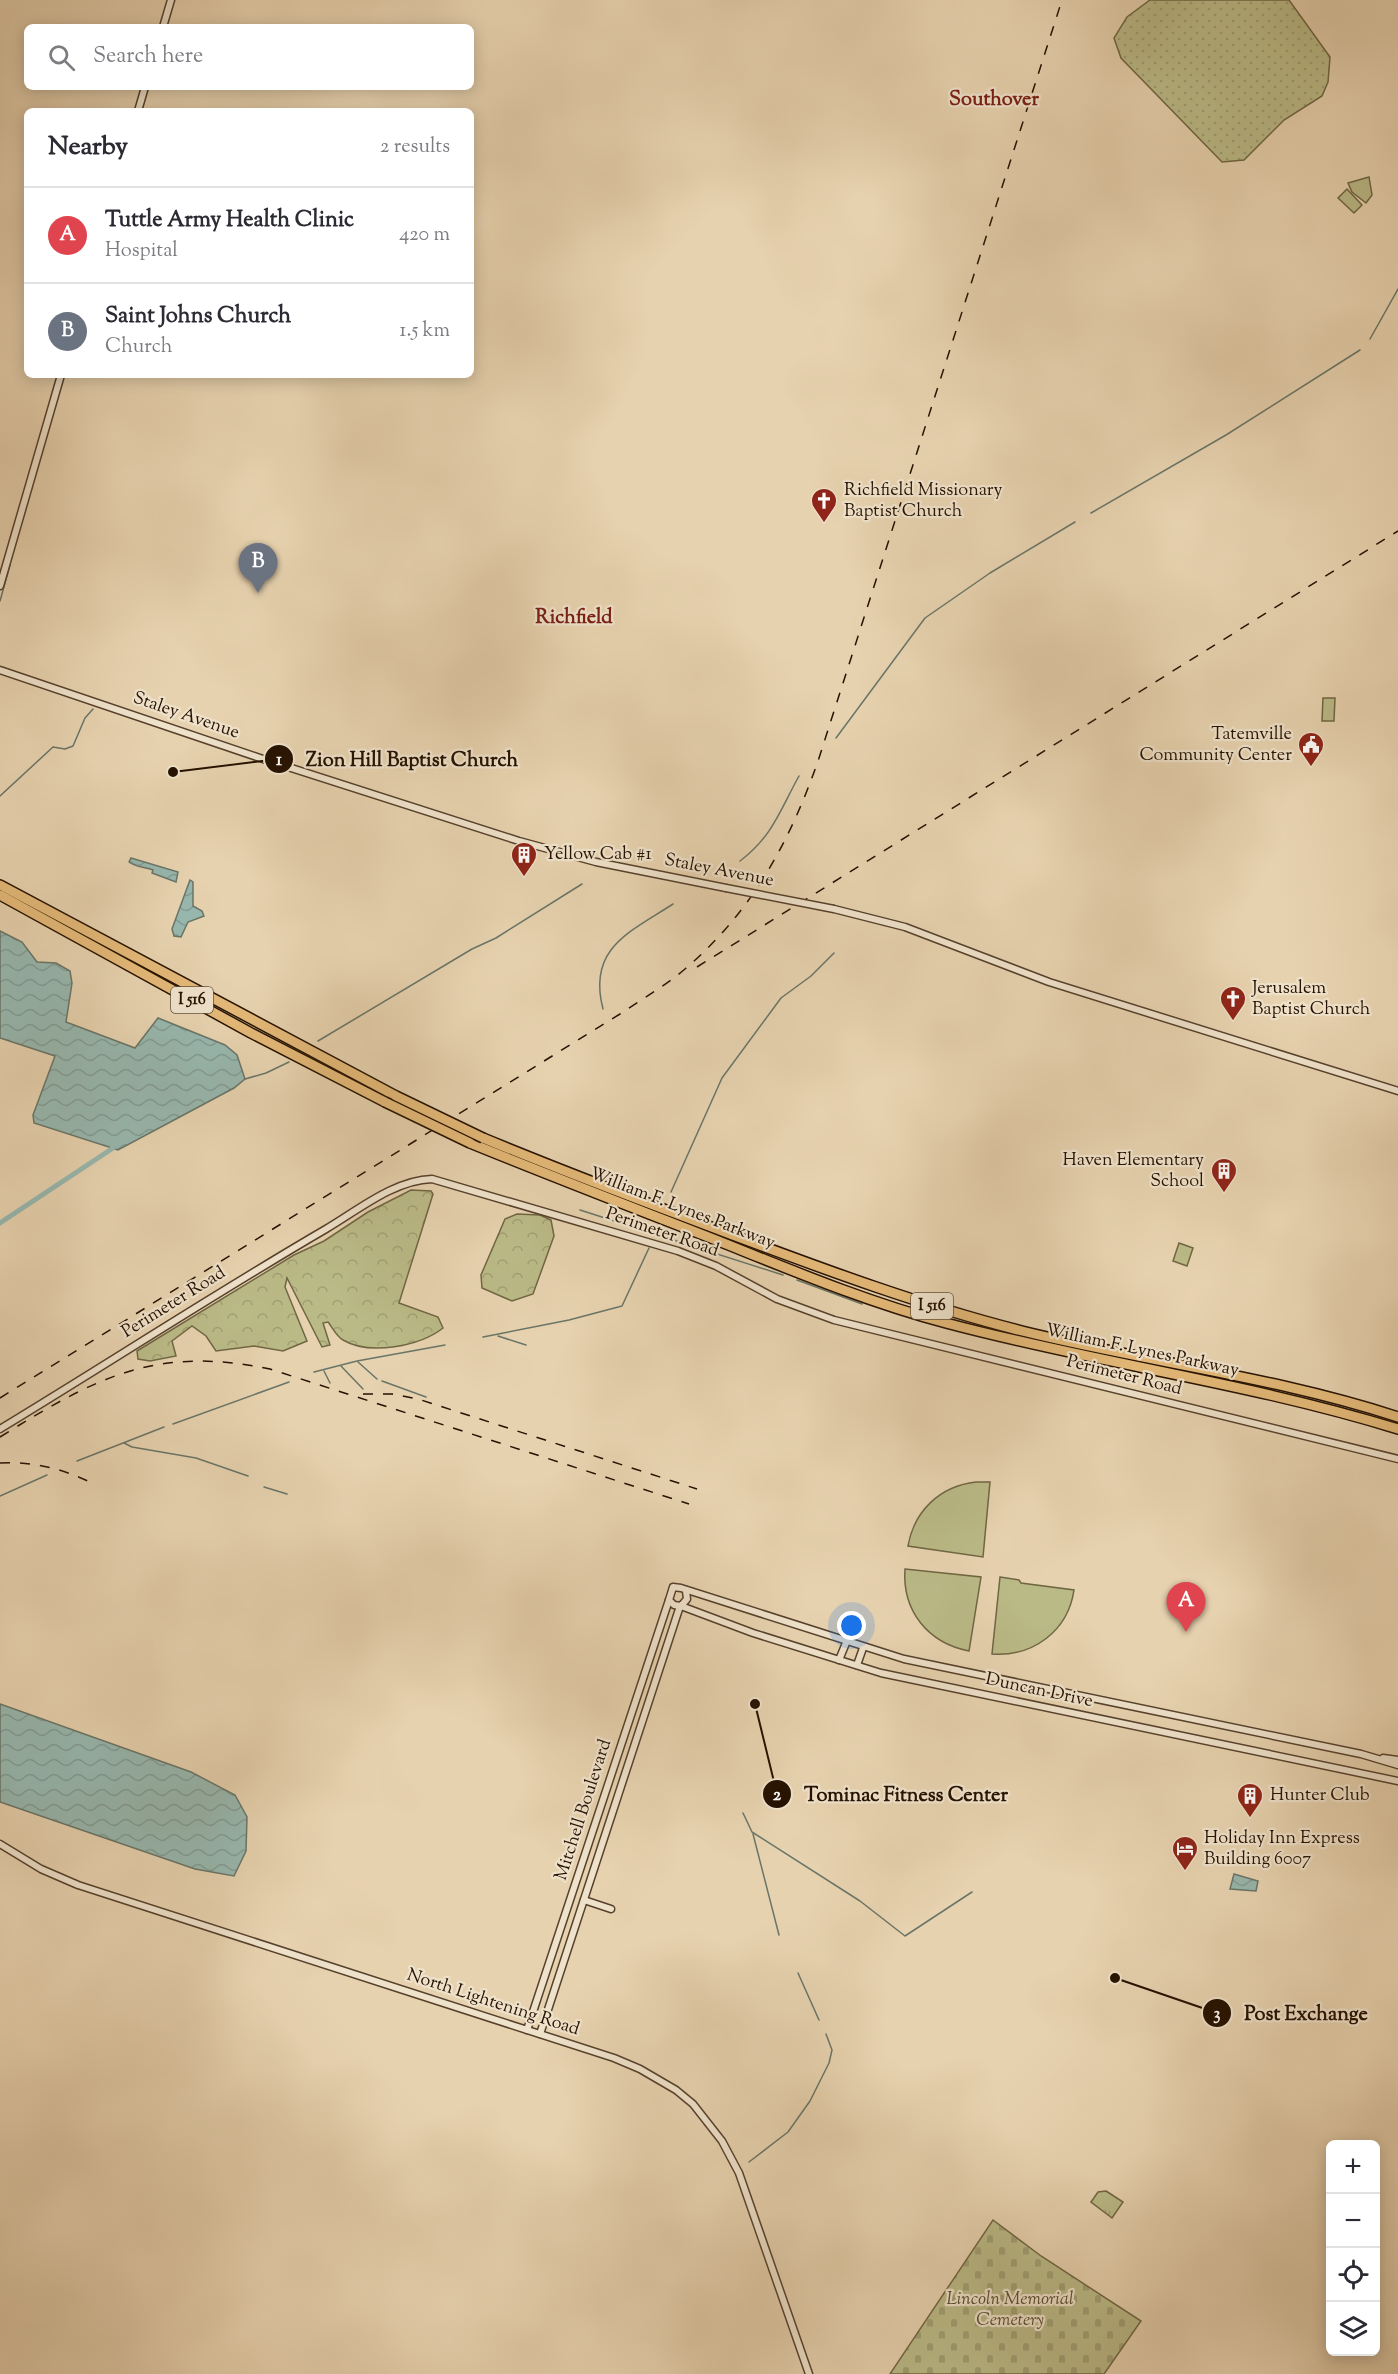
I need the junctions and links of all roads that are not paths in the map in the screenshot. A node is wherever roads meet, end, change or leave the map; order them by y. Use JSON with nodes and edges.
{"nodes":[{"id":1,"x":171,"y":0,"type":"edge"},
{"id":2,"x":164,"y":24,"type":"edge"},
{"id":3,"x":144,"y":90,"type":"edge"},
{"id":4,"x":139,"y":108,"type":"edge"},
{"id":5,"x":60,"y":378,"type":"edge"},
{"id":6,"x":0,"y":586,"type":"edge"},
{"id":7,"x":0,"y":670,"type":"edge"},
{"id":8,"x":0,"y":885,"type":"edge"},
{"id":9,"x":0,"y":896,"type":"edge"},
{"id":10,"x":1398,"y":1091,"type":"edge"},
{"id":11,"x":1398,"y":1417,"type":"edge"},
{"id":12,"x":0,"y":1429,"type":"edge"},
{"id":13,"x":1398,"y":1429,"type":"edge"},
{"id":14,"x":1398,"y":1459,"type":"edge"},
{"id":15,"x":686,"y":1591,"type":"junction"},
{"id":16,"x":669,"y":1600,"type":"junction"},
{"id":17,"x":680,"y":1606,"type":"junction"},
{"id":18,"x":695,"y":1613,"type":"junction"},
{"id":19,"x":676,"y":1617,"type":"junction"},
{"id":20,"x":846,"y":1642,"type":"junction"},
{"id":21,"x":863,"y":1648,"type":"junction"},
{"id":22,"x":839,"y":1660,"type":"junction"},
{"id":23,"x":857,"y":1665,"type":"junction"},
{"id":24,"x":1373,"y":1757,"type":"junction"},
{"id":25,"x":1398,"y":1760,"type":"edge"},
{"id":26,"x":1398,"y":1765,"type":"edge"},
{"id":27,"x":1398,"y":1781,"type":"edge"},
{"id":28,"x":0,"y":1844,"type":"edge"},
{"id":29,"x":584,"y":1900,"type":"junction"},
{"id":30,"x":612,"y":1909,"type":"dead end"},
{"id":31,"x":544,"y":1981,"type":"junction"},
{"id":32,"x":556,"y":1985,"type":"junction"},
{"id":33,"x":527,"y":2030,"type":"junction"},
{"id":34,"x":540,"y":2034,"type":"junction"},
{"id":35,"x":809,"y":2374,"type":"edge"}],
"edges":[{"from":1,"to":2,"type":"street"},
{"from":3,"to":4,"type":"street"},
{"from":5,"to":6,"type":"street"},
{"from":7,"to":10,"type":"street","name":"Staley Avenue","bridge":true},
{"from":8,"to":11,"type":"highway","name":"William F. Lynes Parkway","number":"I 516","bridge":true},
{"from":9,"to":13,"type":"highway","name":"William F. Lynes Parkway","number":"I 516","bridge":true},
{"from":12,"to":14,"type":"street","name":"Perimeter Road"},
{"from":15,"to":16,"type":"street"},
{"from":15,"to":17,"type":"street","name":"Mitchell Boulevard"},
{"from":15,"to":20,"type":"street","name":"Duncan Drive"},
{"from":16,"to":17,"type":"street","name":"Duncan Drive"},
{"from":16,"to":31,"type":"street","name":"Mitchell Boulevard"},
{"from":17,"to":18,"type":"street","name":"Duncan Drive"},
{"from":17,"to":19,"type":"street","name":"Mitchell Boulevard"},
{"from":18,"to":19,"type":"street"},
{"from":18,"to":22,"type":"street","name":"Duncan Drive"},
{"from":19,"to":29,"type":"street","name":"Mitchell Boulevard"},
{"from":20,"to":21,"type":"street","name":"Duncan Drive"},
{"from":20,"to":22,"type":"street"},
{"from":21,"to":23,"type":"street"},
{"from":21,"to":24,"type":"street","name":"Duncan Drive"},
{"from":22,"to":23,"type":"street","name":"Duncan Drive"},
{"from":23,"to":27,"type":"street","name":"Duncan Drive"},
{"from":24,"to":25,"type":"street","name":"Duncan Drive"},
{"from":24,"to":26,"type":"street","name":"Duncan Drive"},
{"from":28,"to":33,"type":"street","name":"North Lightening Road"},
{"from":29,"to":30,"type":"street"},
{"from":29,"to":32,"type":"street","name":"Mitchell Boulevard"},
{"from":31,"to":32,"type":"street"},
{"from":31,"to":33,"type":"street","name":"Mitchell Boulevard"},
{"from":32,"to":34,"type":"street","name":"Mitchell Boulevard"},
{"from":33,"to":34,"type":"street","name":"North Lightening Road"},
{"from":34,"to":35,"type":"street","name":"North Lightening Road"}]}
